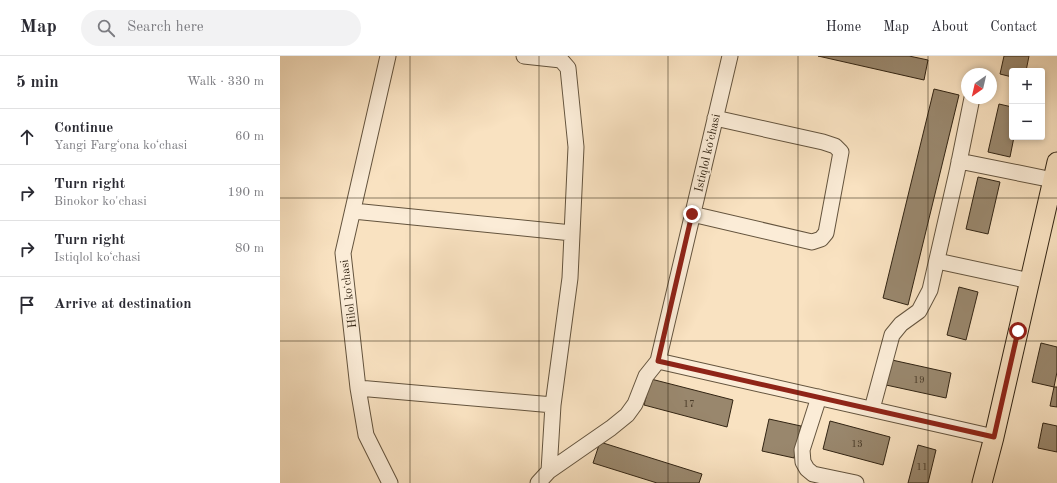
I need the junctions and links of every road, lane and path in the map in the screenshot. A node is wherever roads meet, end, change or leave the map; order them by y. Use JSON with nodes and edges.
{"nodes":[{"id":1,"x":388,"y":56,"type":"edge"},
{"id":2,"x":524,"y":56,"type":"edge"},
{"id":3,"x":730,"y":56,"type":"edge"},
{"id":4,"x":971,"y":104,"type":"edge"},
{"id":5,"x":715,"y":118,"type":"junction"},
{"id":6,"x":959,"y":161,"type":"junction"},
{"id":7,"x":1057,"y":162,"type":"edge"},
{"id":8,"x":1053,"y":180,"type":"junction"},
{"id":9,"x":352,"y":211,"type":"junction"},
{"id":10,"x":692,"y":214,"type":"junction"},
{"id":11,"x":572,"y":233,"type":"junction"},
{"id":12,"x":937,"y":261,"type":"junction"},
{"id":13,"x":1030,"y":280,"type":"junction"},
{"id":14,"x":658,"y":361,"type":"junction"},
{"id":15,"x":358,"y":388,"type":"junction"},
{"id":16,"x":819,"y":397,"type":"junction"},
{"id":17,"x":553,"y":405,"type":"junction"},
{"id":18,"x":872,"y":409,"type":"junction"},
{"id":19,"x":994,"y":437,"type":"junction"},
{"id":20,"x":549,"y":471,"type":"junction"},
{"id":21,"x":390,"y":483,"type":"edge"},
{"id":22,"x":538,"y":483,"type":"edge"},
{"id":23,"x":856,"y":483,"type":"edge"},
{"id":24,"x":982,"y":483,"type":"edge"}],
"edges":[{"from":1,"to":9,"type":"street","name":"Hilol koʻchasi"},
{"from":2,"to":11,"type":"street"},
{"from":3,"to":5,"type":"street","name":"Istiqlol koʻchasi"},
{"from":4,"to":6,"type":"street"},
{"from":5,"to":10,"type":"street","name":"Istiqlol koʻchasi"},
{"from":5,"to":10,"type":"street"},
{"from":6,"to":8,"type":"street"},
{"from":6,"to":12,"type":"street"},
{"from":7,"to":8,"type":"main road"},
{"from":8,"to":13,"type":"main road"},
{"from":9,"to":11,"type":"street"},
{"from":9,"to":15,"type":"street","name":"Hilol koʻchasi"},
{"from":10,"to":14,"type":"street","name":"Istiqlol koʻchasi"},
{"from":11,"to":17,"type":"street"},
{"from":12,"to":13,"type":"street"},
{"from":12,"to":18,"type":"street"},
{"from":13,"to":19,"type":"main road"},
{"from":14,"to":16,"type":"street"},
{"from":14,"to":20,"type":"street","name":"Istiqlol koʻchasi"},
{"from":15,"to":17,"type":"street"},
{"from":15,"to":21,"type":"street","name":"Hilol koʻchasi"},
{"from":16,"to":18,"type":"street"},
{"from":16,"to":23,"type":"street"},
{"from":17,"to":20,"type":"street"},
{"from":18,"to":19,"type":"street"},
{"from":19,"to":24,"type":"main road"},
{"from":20,"to":22,"type":"street","name":"Istiqlol koʻchasi"}]}
